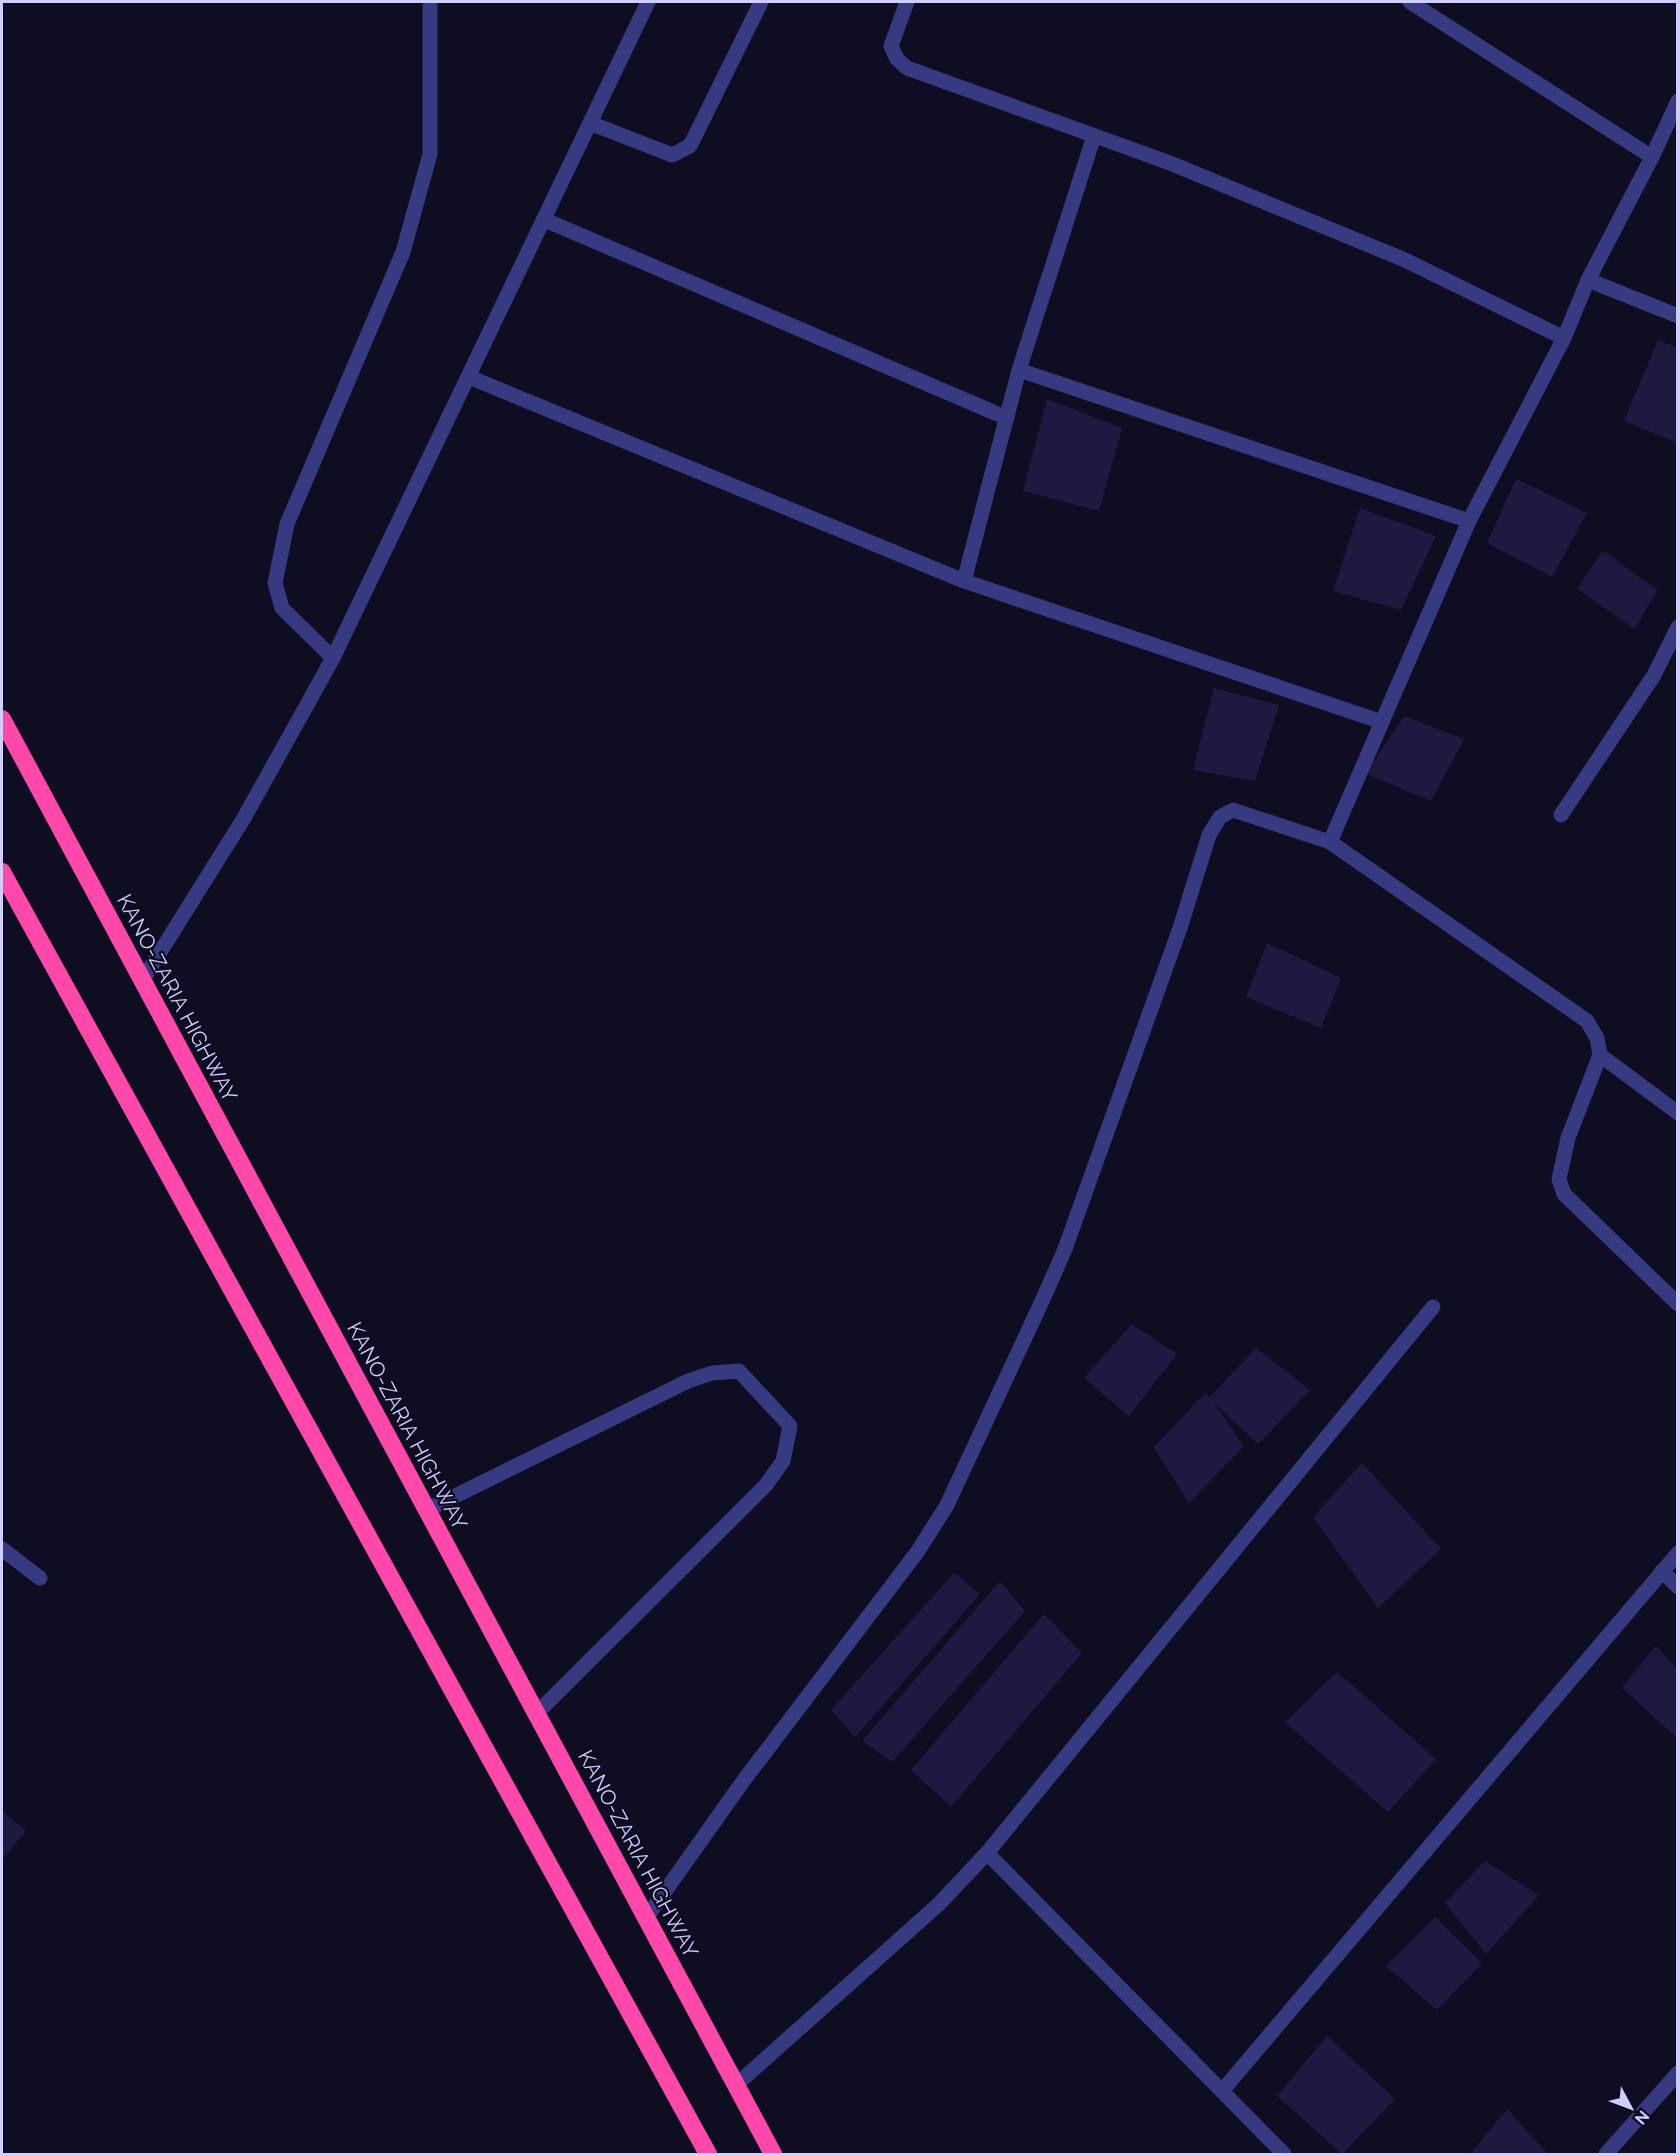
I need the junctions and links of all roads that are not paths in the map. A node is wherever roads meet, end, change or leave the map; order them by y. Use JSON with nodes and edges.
{"nodes":[{"id":1,"x":429,"y":2,"type":"edge"},
{"id":2,"x":648,"y":2,"type":"edge"},
{"id":3,"x":761,"y":2,"type":"edge"},
{"id":4,"x":907,"y":2,"type":"edge"},
{"id":5,"x":1410,"y":2,"type":"edge"},
{"id":6,"x":1677,"y":101,"type":"edge"},
{"id":7,"x":590,"y":123,"type":"junction"},
{"id":8,"x":1094,"y":136,"type":"junction"},
{"id":9,"x":1652,"y":157,"type":"junction"},
{"id":10,"x":544,"y":220,"type":"junction"},
{"id":11,"x":1588,"y":280,"type":"junction"},
{"id":12,"x":1677,"y":316,"type":"edge"},
{"id":13,"x":1564,"y":338,"type":"junction"},
{"id":14,"x":1019,"y":370,"type":"junction"},
{"id":15,"x":470,"y":377,"type":"junction"},
{"id":16,"x":1007,"y":418,"type":"junction"},
{"id":17,"x":1469,"y":521,"type":"junction"},
{"id":18,"x":964,"y":581,"type":"junction"},
{"id":19,"x":1677,"y":627,"type":"edge"},
{"id":20,"x":333,"y":658,"type":"junction"},
{"id":21,"x":2,"y":719,"type":"edge"},
{"id":22,"x":1382,"y":722,"type":"junction"},
{"id":23,"x":1561,"y":815,"type":"dead end"},
{"id":24,"x":1330,"y":842,"type":"junction"},
{"id":25,"x":2,"y":872,"type":"edge"},
{"id":26,"x":142,"y":981,"type":"junction"},
{"id":27,"x":1600,"y":1055,"type":"junction"},
{"id":28,"x":1677,"y":1113,"type":"edge"},
{"id":29,"x":1677,"y":1304,"type":"edge"},
{"id":30,"x":1432,"y":1307,"type":"dead end"},
{"id":31,"x":427,"y":1510,"type":"junction"},
{"id":32,"x":2,"y":1549,"type":"edge"},
{"id":33,"x":1677,"y":1553,"type":"edge"},
{"id":34,"x":1662,"y":1571,"type":"junction"},
{"id":35,"x":40,"y":1578,"type":"dead end"},
{"id":36,"x":1677,"y":1587,"type":"edge"},
{"id":37,"x":536,"y":1713,"type":"junction"},
{"id":38,"x":987,"y":1853,"type":"junction"},
{"id":39,"x":646,"y":1918,"type":"junction"},
{"id":40,"x":1677,"y":2073,"type":"edge"},
{"id":41,"x":736,"y":2085,"type":"junction"},
{"id":42,"x":1222,"y":2091,"type":"junction"},
{"id":43,"x":708,"y":2154,"type":"edge"},
{"id":44,"x":773,"y":2154,"type":"edge"},
{"id":45,"x":1284,"y":2154,"type":"edge"},
{"id":46,"x":1606,"y":2154,"type":"edge"}],
"edges":[{"from":1,"to":20,"type":"street"},
{"from":2,"to":7,"type":"street"},
{"from":3,"to":7,"type":"street"},
{"from":4,"to":8,"type":"street"},
{"from":5,"to":9,"type":"street"},
{"from":6,"to":9,"type":"street"},
{"from":7,"to":10,"type":"street"},
{"from":8,"to":13,"type":"street"},
{"from":8,"to":14,"type":"street"},
{"from":9,"to":11,"type":"street"},
{"from":10,"to":15,"type":"street"},
{"from":10,"to":16,"type":"street"},
{"from":11,"to":12,"type":"street"},
{"from":11,"to":13,"type":"street"},
{"from":13,"to":17,"type":"street"},
{"from":14,"to":16,"type":"street"},
{"from":14,"to":17,"type":"street"},
{"from":15,"to":18,"type":"street"},
{"from":15,"to":20,"type":"street"},
{"from":16,"to":18,"type":"street"},
{"from":17,"to":22,"type":"street"},
{"from":18,"to":22,"type":"street"},
{"from":19,"to":23,"type":"street"},
{"from":20,"to":26,"type":"street"},
{"from":21,"to":26,"type":"highway","name":"KANO-ZARIA HIGHWAY"},
{"from":22,"to":24,"type":"street"},
{"from":24,"to":27,"type":"street"},
{"from":24,"to":39,"type":"street"},
{"from":25,"to":43,"type":"highway"},
{"from":26,"to":31,"type":"highway","name":"KANO-ZARIA HIGHWAY"},
{"from":27,"to":28,"type":"street"},
{"from":27,"to":29,"type":"street"},
{"from":30,"to":38,"type":"street"},
{"from":31,"to":37,"type":"highway","name":"KANO-ZARIA HIGHWAY"},
{"from":31,"to":37,"type":"street"},
{"from":32,"to":35,"type":"street"},
{"from":33,"to":34,"type":"street"},
{"from":34,"to":36,"type":"street"},
{"from":34,"to":42,"type":"street"},
{"from":37,"to":39,"type":"highway","name":"KANO-ZARIA HIGHWAY"},
{"from":38,"to":41,"type":"street"},
{"from":38,"to":42,"type":"street"},
{"from":39,"to":41,"type":"highway","name":"KANO-ZARIA HIGHWAY"},
{"from":40,"to":46,"type":"street"},
{"from":41,"to":44,"type":"highway","name":"KANO-ZARIA HIGHWAY"},
{"from":42,"to":45,"type":"street"}]}
